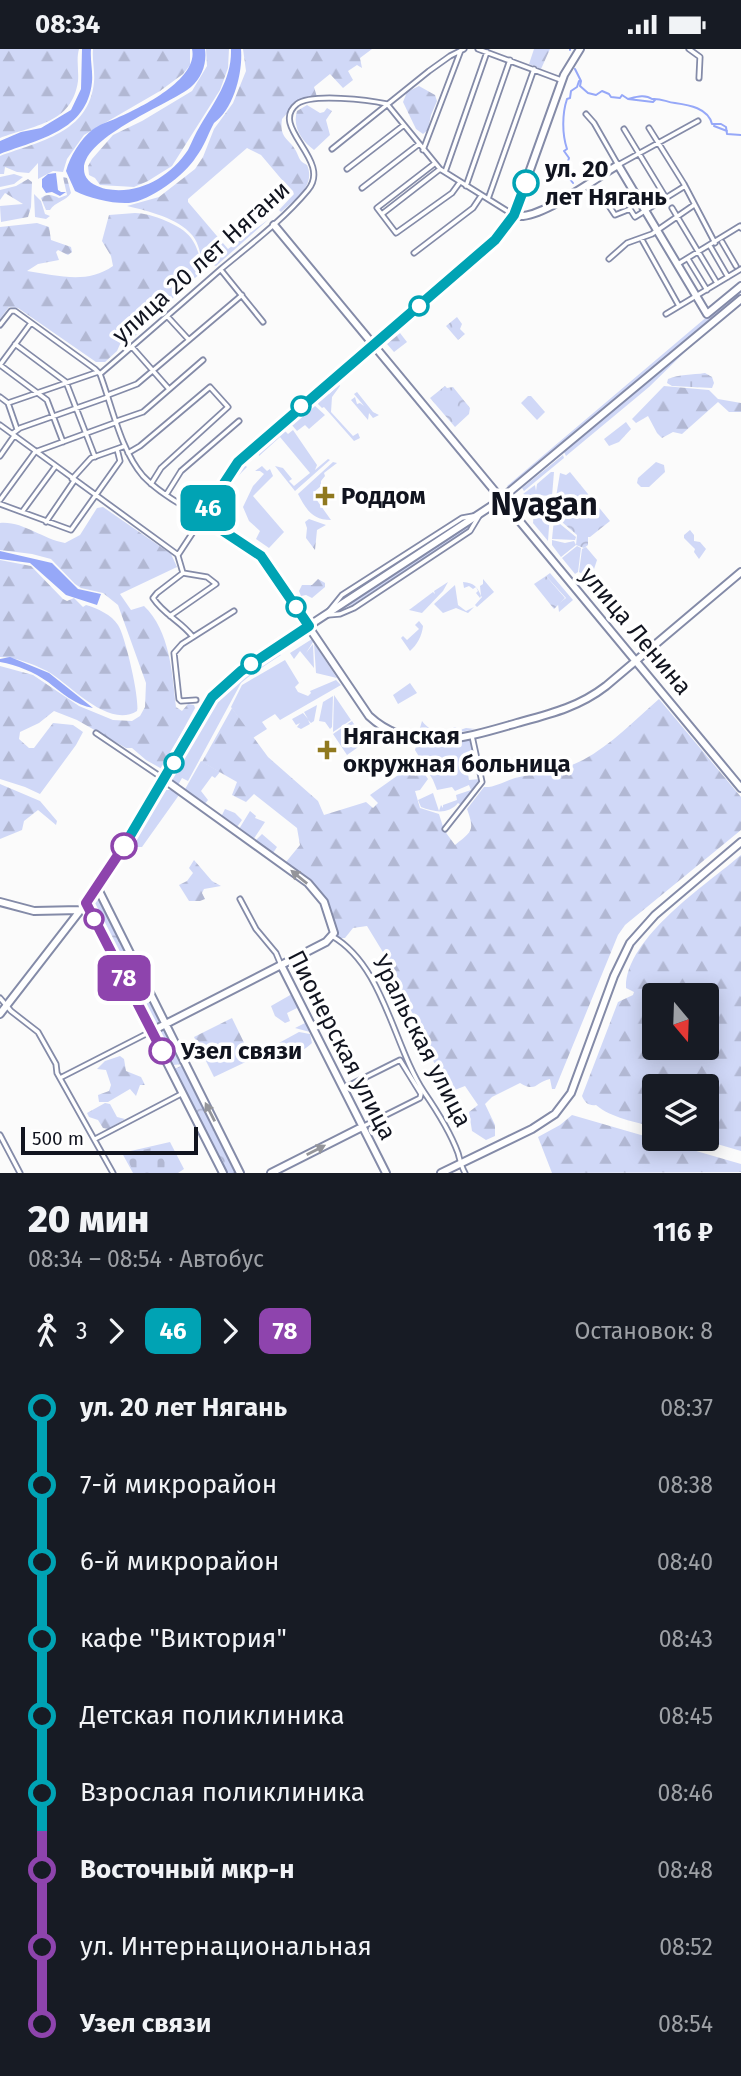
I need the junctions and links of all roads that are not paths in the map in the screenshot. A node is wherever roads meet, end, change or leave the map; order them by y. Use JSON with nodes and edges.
{"nodes":[{"id":1,"x":463,"y":49,"type":"edge"},
{"id":2,"x":479,"y":49,"type":"edge"},
{"id":3,"x":506,"y":49,"type":"edge"},
{"id":4,"x":580,"y":49,"type":"edge"},
{"id":5,"x":689,"y":49,"type":"edge"},
{"id":6,"x":487,"y":52,"type":"junction"},
{"id":7,"x":503,"y":58,"type":"junction"},
{"id":8,"x":510,"y":60,"type":"junction"},
{"id":9,"x":534,"y":69,"type":"junction"},
{"id":10,"x":699,"y":78,"type":"dead end"},
{"id":11,"x":561,"y":80,"type":"junction"},
{"id":12,"x":388,"y":105,"type":"junction"},
{"id":13,"x":586,"y":114,"type":"dead end"},
{"id":14,"x":698,"y":121,"type":"dead end"},
{"id":15,"x":404,"y":125,"type":"junction"},
{"id":16,"x":649,"y":128,"type":"dead end"},
{"id":17,"x":624,"y":129,"type":"dead end"},
{"id":18,"x":658,"y":142,"type":"junction"},
{"id":19,"x":419,"y":145,"type":"junction"},
{"id":20,"x":332,"y":149,"type":"dead end"},
{"id":21,"x":423,"y":150,"type":"junction"},
{"id":22,"x":639,"y":153,"type":"junction"},
{"id":23,"x":434,"y":164,"type":"junction"},
{"id":24,"x":618,"y":165,"type":"junction"},
{"id":25,"x":347,"y":169,"type":"dead end"},
{"id":26,"x":442,"y":171,"type":"junction"},
{"id":27,"x":460,"y":183,"type":"junction"},
{"id":28,"x":466,"y":186,"type":"junction"},
{"id":29,"x":685,"y":186,"type":"junction"},
{"id":30,"x":362,"y":188,"type":"dead end"},
{"id":31,"x":482,"y":195,"type":"junction"},
{"id":32,"x":603,"y":197,"type":"dead end"},
{"id":33,"x":666,"y":198,"type":"junction"},
{"id":34,"x":488,"y":199,"type":"junction"},
{"id":35,"x":694,"y":205,"type":"junction"},
{"id":36,"x":672,"y":208,"type":"dead end"},
{"id":37,"x":645,"y":211,"type":"junction"},
{"id":38,"x":382,"y":214,"type":"junction"},
{"id":39,"x":514,"y":215,"type":"junction"},
{"id":40,"x":677,"y":216,"type":"junction"},
{"id":41,"x":274,"y":225,"type":"junction"},
{"id":42,"x":741,"y":228,"type":"edge"},
{"id":43,"x":656,"y":232,"type":"junction"},
{"id":44,"x":641,"y":238,"type":"junction"},
{"id":45,"x":722,"y":242,"type":"dead end"},
{"id":46,"x":715,"y":243,"type":"junction"},
{"id":47,"x":710,"y":246,"type":"junction"},
{"id":48,"x":414,"y":253,"type":"dead end"},
{"id":49,"x":699,"y":253,"type":"junction"},
{"id":50,"x":688,"y":258,"type":"junction"},
{"id":51,"x":608,"y":259,"type":"dead end"},
{"id":52,"x":676,"y":265,"type":"junction"},
{"id":53,"x":738,"y":267,"type":"edge"},
{"id":54,"x":221,"y":270,"type":"junction"},
{"id":55,"x":728,"y":277,"type":"junction"},
{"id":56,"x":718,"y":283,"type":"junction"},
{"id":57,"x":741,"y":286,"type":"edge"},
{"id":58,"x":707,"y":290,"type":"junction"},
{"id":59,"x":242,"y":295,"type":"junction"},
{"id":60,"x":695,"y":296,"type":"junction"},
{"id":61,"x":741,"y":299,"type":"edge"},
{"id":62,"x":679,"y":306,"type":"junction"},
{"id":63,"x":666,"y":314,"type":"dead end"},
{"id":64,"x":167,"y":316,"type":"junction"},
{"id":65,"x":263,"y":322,"type":"dead end"},
{"id":66,"x":31,"y":323,"type":"junction"},
{"id":67,"x":0,"y":325,"type":"edge"},
{"id":68,"x":189,"y":340,"type":"junction"},
{"id":69,"x":15,"y":344,"type":"junction"},
{"id":70,"x":374,"y":344,"type":"junction"},
{"id":71,"x":132,"y":347,"type":"junction"},
{"id":72,"x":203,"y":360,"type":"dead end"},
{"id":73,"x":0,"y":365,"type":"edge"},
{"id":74,"x":153,"y":370,"type":"junction"},
{"id":75,"x":99,"y":373,"type":"junction"},
{"id":76,"x":68,"y":383,"type":"junction"},
{"id":77,"x":169,"y":389,"type":"junction"},
{"id":78,"x":39,"y":393,"type":"junction"},
{"id":79,"x":108,"y":396,"type":"junction"},
{"id":80,"x":0,"y":397,"type":"edge"},
{"id":81,"x":8,"y":403,"type":"junction"},
{"id":82,"x":77,"y":408,"type":"junction"},
{"id":83,"x":54,"y":416,"type":"junction"},
{"id":84,"x":117,"y":421,"type":"junction"},
{"id":85,"x":239,"y":421,"type":"dead end"},
{"id":86,"x":0,"y":425,"type":"edge"},
{"id":87,"x":16,"y":429,"type":"junction"},
{"id":88,"x":86,"y":433,"type":"junction"},
{"id":89,"x":13,"y":435,"type":"junction"},
{"id":90,"x":63,"y":442,"type":"junction"},
{"id":91,"x":126,"y":446,"type":"junction"},
{"id":92,"x":117,"y":449,"type":"junction"},
{"id":93,"x":35,"y":452,"type":"junction"},
{"id":94,"x":128,"y":453,"type":"junction"},
{"id":95,"x":0,"y":456,"type":"edge"},
{"id":96,"x":94,"y":457,"type":"junction"},
{"id":97,"x":55,"y":467,"type":"junction"},
{"id":98,"x":73,"y":480,"type":"junction"},
{"id":99,"x":151,"y":484,"type":"junction"},
{"id":100,"x":166,"y":495,"type":"junction"},
{"id":101,"x":95,"y":496,"type":"junction"},
{"id":102,"x":502,"y":498,"type":"junction"},
{"id":103,"x":0,"y":502,"type":"edge"},
{"id":104,"x":22,"y":512,"type":"junction"},
{"id":105,"x":202,"y":517,"type":"junction"},
{"id":106,"x":46,"y":522,"type":"junction"},
{"id":107,"x":178,"y":555,"type":"junction"},
{"id":108,"x":741,"y":572,"type":"edge"},
{"id":109,"x":183,"y":573,"type":"junction"},
{"id":110,"x":234,"y":611,"type":"dead end"},
{"id":111,"x":170,"y":616,"type":"junction"},
{"id":112,"x":309,"y":626,"type":"junction"},
{"id":113,"x":193,"y":637,"type":"junction"},
{"id":114,"x":636,"y":661,"type":"junction"},
{"id":115,"x":196,"y":700,"type":"dead end"},
{"id":116,"x":96,"y":733,"type":"dead end"},
{"id":117,"x":472,"y":736,"type":"junction"},
{"id":118,"x":165,"y":780,"type":"junction"},
{"id":119,"x":741,"y":787,"type":"edge"},
{"id":120,"x":445,"y":829,"type":"dead end"},
{"id":121,"x":741,"y":842,"type":"edge"},
{"id":122,"x":97,"y":887,"type":"junction"},
{"id":123,"x":240,"y":899,"type":"dead end"},
{"id":124,"x":0,"y":902,"type":"edge"},
{"id":125,"x":86,"y":903,"type":"junction"},
{"id":126,"x":80,"y":910,"type":"junction"},
{"id":127,"x":333,"y":935,"type":"junction"},
{"id":128,"x":281,"y":965,"type":"junction"},
{"id":129,"x":0,"y":998,"type":"edge"},
{"id":130,"x":6,"y":1005,"type":"junction"},
{"id":131,"x":0,"y":1014,"type":"edge"},
{"id":132,"x":165,"y":1024,"type":"junction"},
{"id":133,"x":152,"y":1031,"type":"junction"},
{"id":134,"x":60,"y":1078,"type":"junction"},
{"id":135,"x":344,"y":1089,"type":"junction"},
{"id":136,"x":183,"y":1093,"type":"junction"},
{"id":137,"x":423,"y":1093,"type":"junction"},
{"id":138,"x":362,"y":1127,"type":"junction"},
{"id":139,"x":0,"y":1135,"type":"edge"},
{"id":140,"x":95,"y":1139,"type":"junction"},
{"id":141,"x":460,"y":1163,"type":"junction"},
{"id":142,"x":20,"y":1173,"type":"edge"},
{"id":143,"x":113,"y":1173,"type":"edge"},
{"id":144,"x":223,"y":1173,"type":"edge"},
{"id":145,"x":240,"y":1173,"type":"edge"},
{"id":146,"x":271,"y":1173,"type":"edge"},
{"id":147,"x":386,"y":1173,"type":"edge"},
{"id":148,"x":441,"y":1173,"type":"edge"},
{"id":149,"x":465,"y":1173,"type":"edge"}],
"edges":[{"from":1,"to":12,"type":"street"},
{"from":1,"to":21,"type":"street"},
{"from":2,"to":6,"type":"street"},
{"from":3,"to":7,"type":"street"},
{"from":4,"to":11,"type":"main road"},
{"from":5,"to":10,"type":"street"},
{"from":6,"to":7,"type":"street"},
{"from":6,"to":26,"type":"street"},
{"from":7,"to":8,"type":"street"},
{"from":8,"to":9,"type":"street"},
{"from":8,"to":28,"type":"street"},
{"from":9,"to":11,"type":"street"},
{"from":9,"to":34,"type":"street"},
{"from":11,"to":39,"type":"main road"},
{"from":12,"to":15,"type":"street"},
{"from":12,"to":20,"type":"street"},
{"from":12,"to":41,"type":"street","name":"улица 20 лет Нягани"},
{"from":13,"to":24,"type":"street"},
{"from":14,"to":18,"type":"street"},
{"from":15,"to":19,"type":"street"},
{"from":15,"to":25,"type":"street"},
{"from":16,"to":18,"type":"street"},
{"from":17,"to":22,"type":"street"},
{"from":18,"to":22,"type":"street"},
{"from":18,"to":29,"type":"street"},
{"from":19,"to":21,"type":"street"},
{"from":19,"to":30,"type":"street"},
{"from":21,"to":23,"type":"street"},
{"from":22,"to":24,"type":"street"},
{"from":22,"to":33,"type":"street"},
{"from":23,"to":26,"type":"street"},
{"from":23,"to":38,"type":"street"},
{"from":24,"to":37,"type":"main road"},
{"from":24,"to":39,"type":"main road"},
{"from":26,"to":27,"type":"street"},
{"from":26,"to":38,"type":"street"},
{"from":27,"to":28,"type":"street"},
{"from":27,"to":38,"type":"street"},
{"from":28,"to":31,"type":"street"},
{"from":29,"to":33,"type":"street"},
{"from":29,"to":35,"type":"street"},
{"from":31,"to":34,"type":"street"},
{"from":31,"to":48,"type":"street"},
{"from":32,"to":37,"type":"street"},
{"from":33,"to":37,"type":"street"},
{"from":34,"to":39,"type":"street"},
{"from":35,"to":40,"type":"street"},
{"from":35,"to":46,"type":"street"},
{"from":36,"to":40,"type":"street"},
{"from":37,"to":43,"type":"main road"},
{"from":39,"to":70,"type":"main road"},
{"from":40,"to":43,"type":"street"},
{"from":40,"to":49,"type":"street"},
{"from":41,"to":54,"type":"street","name":"улица 20 лет Нягани"},
{"from":41,"to":70,"type":"main road","name":"улица Ленина"},
{"from":42,"to":46,"type":"street"},
{"from":43,"to":44,"type":"street"},
{"from":43,"to":52,"type":"main road"},
{"from":44,"to":51,"type":"street"},
{"from":44,"to":62,"type":"street"},
{"from":45,"to":53,"type":"street"},
{"from":46,"to":47,"type":"street"},
{"from":47,"to":49,"type":"street"},
{"from":47,"to":55,"type":"street"},
{"from":49,"to":50,"type":"street"},
{"from":49,"to":56,"type":"street"},
{"from":50,"to":52,"type":"street"},
{"from":50,"to":58,"type":"street"},
{"from":52,"to":60,"type":"main road"},
{"from":53,"to":55,"type":"street"},
{"from":54,"to":59,"type":"street"},
{"from":54,"to":64,"type":"street","name":"улица 20 лет Нягани"},
{"from":55,"to":56,"type":"street"},
{"from":56,"to":58,"type":"street"},
{"from":57,"to":60,"type":"main road"},
{"from":58,"to":60,"type":"street"},
{"from":59,"to":65,"type":"street"},
{"from":59,"to":68,"type":"street"},
{"from":60,"to":62,"type":"street"},
{"from":61,"to":102,"type":"main road"},
{"from":62,"to":63,"type":"street"},
{"from":64,"to":68,"type":"street"},
{"from":64,"to":71,"type":"street","name":"улица 20 лет Нягани"},
{"from":66,"to":67,"type":"street"},
{"from":66,"to":69,"type":"street"},
{"from":66,"to":75,"type":"street"},
{"from":68,"to":74,"type":"street"},
{"from":69,"to":73,"type":"street"},
{"from":69,"to":76,"type":"street"},
{"from":70,"to":102,"type":"main road","name":"улица Ленина"},
{"from":70,"to":105,"type":"main road"},
{"from":71,"to":74,"type":"street"},
{"from":71,"to":75,"type":"street","name":"улица 20 лет Нягани"},
{"from":72,"to":77,"type":"street"},
{"from":73,"to":78,"type":"street"},
{"from":74,"to":77,"type":"street"},
{"from":74,"to":79,"type":"street"},
{"from":75,"to":76,"type":"street"},
{"from":75,"to":79,"type":"street"},
{"from":76,"to":78,"type":"street"},
{"from":76,"to":82,"type":"street"},
{"from":77,"to":84,"type":"street"},
{"from":78,"to":81,"type":"street"},
{"from":78,"to":83,"type":"street"},
{"from":79,"to":82,"type":"street"},
{"from":79,"to":84,"type":"street"},
{"from":80,"to":81,"type":"street"},
{"from":81,"to":87,"type":"street"},
{"from":82,"to":83,"type":"street"},
{"from":82,"to":88,"type":"street"},
{"from":83,"to":87,"type":"street"},
{"from":83,"to":90,"type":"street"},
{"from":84,"to":88,"type":"street"},
{"from":84,"to":91,"type":"street"},
{"from":85,"to":100,"type":"street"},
{"from":86,"to":89,"type":"street"},
{"from":87,"to":89,"type":"street"},
{"from":88,"to":90,"type":"street"},
{"from":88,"to":96,"type":"street"},
{"from":89,"to":93,"type":"street"},
{"from":89,"to":95,"type":"street"},
{"from":90,"to":93,"type":"street"},
{"from":91,"to":92,"type":"street"},
{"from":91,"to":94,"type":"street"},
{"from":92,"to":96,"type":"street"},
{"from":92,"to":101,"type":"street"},
{"from":93,"to":97,"type":"street"},
{"from":93,"to":103,"type":"street"},
{"from":94,"to":99,"type":"street"},
{"from":94,"to":99,"type":"street"},
{"from":96,"to":98,"type":"street"},
{"from":97,"to":98,"type":"street"},
{"from":97,"to":104,"type":"street"},
{"from":98,"to":101,"type":"street"},
{"from":98,"to":106,"type":"street"},
{"from":99,"to":100,"type":"street"},
{"from":100,"to":105,"type":"street"},
{"from":101,"to":106,"type":"street"},
{"from":101,"to":107,"type":"street"},
{"from":102,"to":112,"type":"main road"},
{"from":102,"to":114,"type":"main road","name":"улица Ленина"},
{"from":103,"to":104,"type":"street"},
{"from":104,"to":106,"type":"street"},
{"from":105,"to":107,"type":"street"},
{"from":105,"to":112,"type":"main road"},
{"from":107,"to":109,"type":"street"},
{"from":108,"to":114,"type":"main road"},
{"from":109,"to":111,"type":"street"},
{"from":109,"to":111,"type":"street"},
{"from":110,"to":113,"type":"street"},
{"from":111,"to":113,"type":"street"},
{"from":112,"to":117,"type":"main road"},
{"from":112,"to":118,"type":"main road"},
{"from":113,"to":115,"type":"street"},
{"from":114,"to":117,"type":"main road"},
{"from":114,"to":119,"type":"main road","name":"улица Ленина"},
{"from":116,"to":118,"type":"street"},
{"from":117,"to":120,"type":"street"},
{"from":118,"to":122,"type":"main road"},
{"from":127,"to":118,"type":"main road","one_way":true},
{"from":121,"to":141,"type":"main road"},
{"from":122,"to":125,"type":"main road"},
{"from":122,"to":132,"type":"main road"},
{"from":123,"to":128,"type":"street","name":"Пионерская улица"},
{"from":124,"to":126,"type":"main road"},
{"from":125,"to":126,"type":"main road"},
{"from":125,"to":133,"type":"main road"},
{"from":126,"to":130,"type":"main road"},
{"from":127,"to":128,"type":"main road"},
{"from":127,"to":137,"type":"street","name":"Уральская улица"},
{"from":128,"to":132,"type":"main road"},
{"from":128,"to":135,"type":"main road","name":"Пионерская улица"},
{"from":129,"to":130,"type":"street"},
{"from":130,"to":131,"type":"main road"},
{"from":130,"to":134,"type":"street"},
{"from":132,"to":133,"type":"main road"},
{"from":145,"to":132,"type":"main road","one_way":true},
{"from":133,"to":134,"type":"street"},
{"from":133,"to":136,"type":"main road"},
{"from":134,"to":140,"type":"street"},
{"from":135,"to":137,"type":"street"},
{"from":135,"to":138,"type":"main road","name":"Пионерская улица"},
{"from":136,"to":140,"type":"street"},
{"from":136,"to":144,"type":"main road"},
{"from":137,"to":138,"type":"street"},
{"from":137,"to":141,"type":"street","name":"Уральская улица"},
{"from":146,"to":138,"type":"main road","one_way":true},
{"from":138,"to":147,"type":"main road","name":"Пионерская улица"},
{"from":139,"to":142,"type":"street"},
{"from":140,"to":143,"type":"street"},
{"from":141,"to":148,"type":"main road"},
{"from":141,"to":149,"type":"street","name":"Уральская улица"}]}
